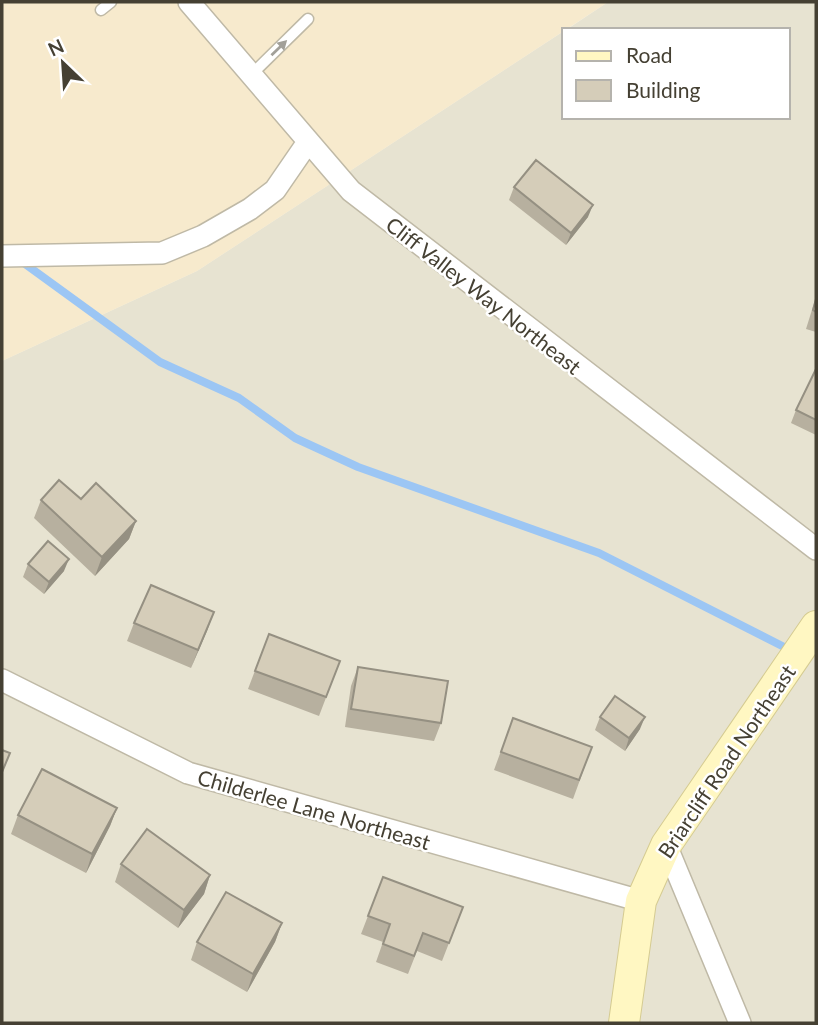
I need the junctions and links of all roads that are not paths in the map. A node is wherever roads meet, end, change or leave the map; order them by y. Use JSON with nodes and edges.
{"nodes":[{"id":1,"x":111,"y":2,"type":"edge"},
{"id":2,"x":189,"y":2,"type":"edge"},
{"id":3,"x":101,"y":9,"type":"dead end"},
{"id":4,"x":308,"y":19,"type":"dead end"},
{"id":5,"x":250,"y":76,"type":"junction"},
{"id":6,"x":308,"y":142,"type":"junction"},
{"id":7,"x":2,"y":256,"type":"edge"},
{"id":8,"x":816,"y":549,"type":"edge"},
{"id":9,"x":816,"y":626,"type":"edge"},
{"id":10,"x":2,"y":680,"type":"edge"},
{"id":11,"x":666,"y":845,"type":"junction"},
{"id":12,"x":641,"y":901,"type":"junction"},
{"id":13,"x":624,"y":1023,"type":"edge"},
{"id":14,"x":740,"y":1023,"type":"edge"}],
"edges":[{"from":1,"to":3,"type":"lane"},
{"from":2,"to":5,"type":"street","name":"Cliff Valley Way Northeast"},
{"from":5,"to":4,"type":"lane","one_way":true},
{"from":5,"to":6,"type":"street","name":"Cliff Valley Way Northeast"},
{"from":6,"to":7,"type":"street"},
{"from":6,"to":8,"type":"street","name":"Cliff Valley Way Northeast"},
{"from":9,"to":11,"type":"main road","name":"Briarcliff Road Northeast"},
{"from":10,"to":12,"type":"street","name":"Childerlee Lane Northeast"},
{"from":11,"to":12,"type":"main road","name":"Briarcliff Road Northeast"},
{"from":11,"to":14,"type":"street"},
{"from":12,"to":13,"type":"main road","name":"Briarcliff Road Northeast"}]}
